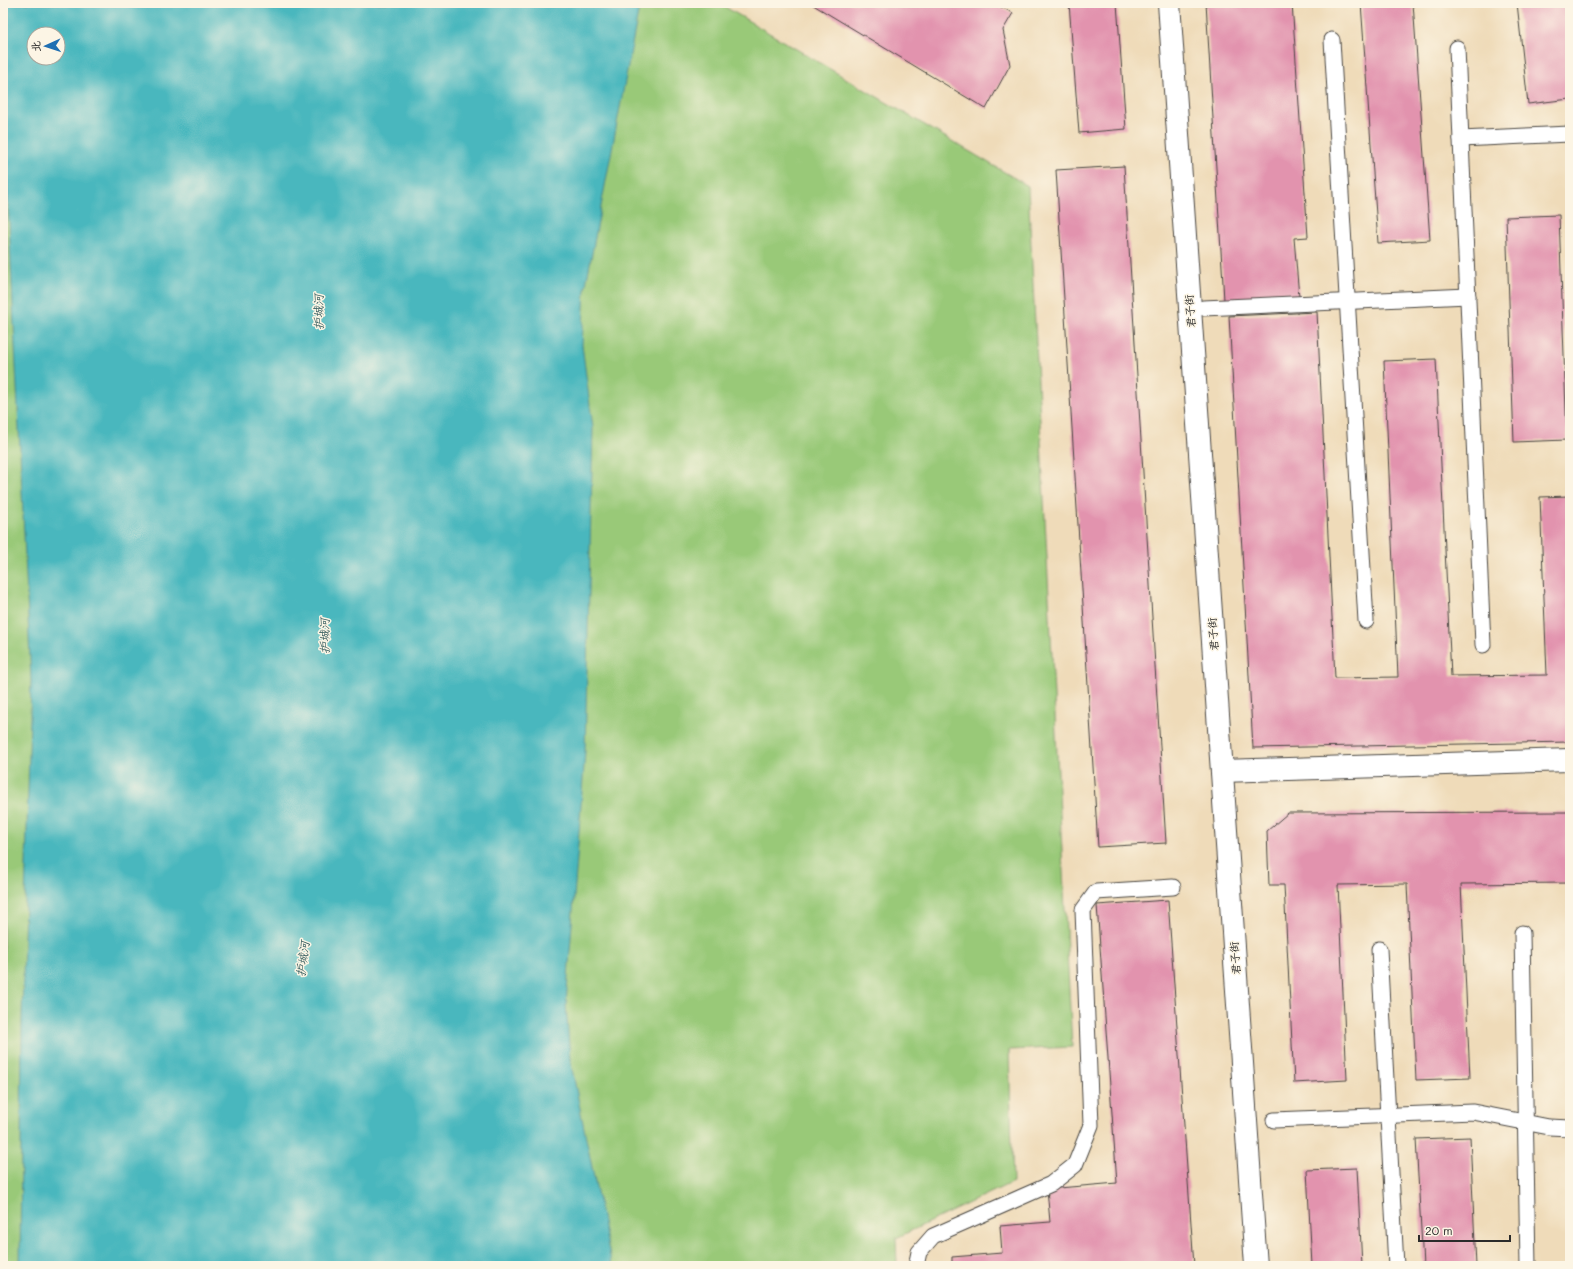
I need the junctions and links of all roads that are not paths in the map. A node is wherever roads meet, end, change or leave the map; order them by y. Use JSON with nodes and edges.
{"nodes":[{"id":1,"x":1169,"y":3,"type":"edge"},
{"id":2,"x":1332,"y":40,"type":"dead end"},
{"id":3,"x":1457,"y":48,"type":"dead end"},
{"id":4,"x":1570,"y":134,"type":"edge"},
{"id":5,"x":1461,"y":139,"type":"junction"},
{"id":6,"x":1468,"y":296,"type":"junction"},
{"id":7,"x":1203,"y":308,"type":"dead end"},
{"id":8,"x":1366,"y":621,"type":"dead end"},
{"id":9,"x":1483,"y":645,"type":"dead end"},
{"id":10,"x":1570,"y":760,"type":"edge"},
{"id":11,"x":1222,"y":771,"type":"junction"},
{"id":12,"x":1173,"y":886,"type":"dead end"},
{"id":13,"x":1522,"y":933,"type":"dead end"},
{"id":14,"x":1379,"y":949,"type":"dead end"},
{"id":15,"x":1274,"y":1120,"type":"dead end"},
{"id":16,"x":1570,"y":1128,"type":"edge"},
{"id":17,"x":916,"y":1266,"type":"edge"},
{"id":18,"x":1256,"y":1266,"type":"edge"},
{"id":19,"x":1396,"y":1266,"type":"edge"},
{"id":20,"x":1528,"y":1266,"type":"edge"}],
"edges":[{"from":1,"to":11,"type":"street","name":"君子街"},
{"from":2,"to":8,"type":"lane"},
{"from":3,"to":5,"type":"lane"},
{"from":4,"to":5,"type":"lane"},
{"from":5,"to":6,"type":"lane"},
{"from":6,"to":7,"type":"lane"},
{"from":6,"to":9,"type":"lane"},
{"from":10,"to":11,"type":"street"},
{"from":11,"to":18,"type":"street","name":"君子街"},
{"from":12,"to":17,"type":"lane"},
{"from":13,"to":20,"type":"lane"},
{"from":14,"to":19,"type":"lane"},
{"from":15,"to":16,"type":"lane"}]}
